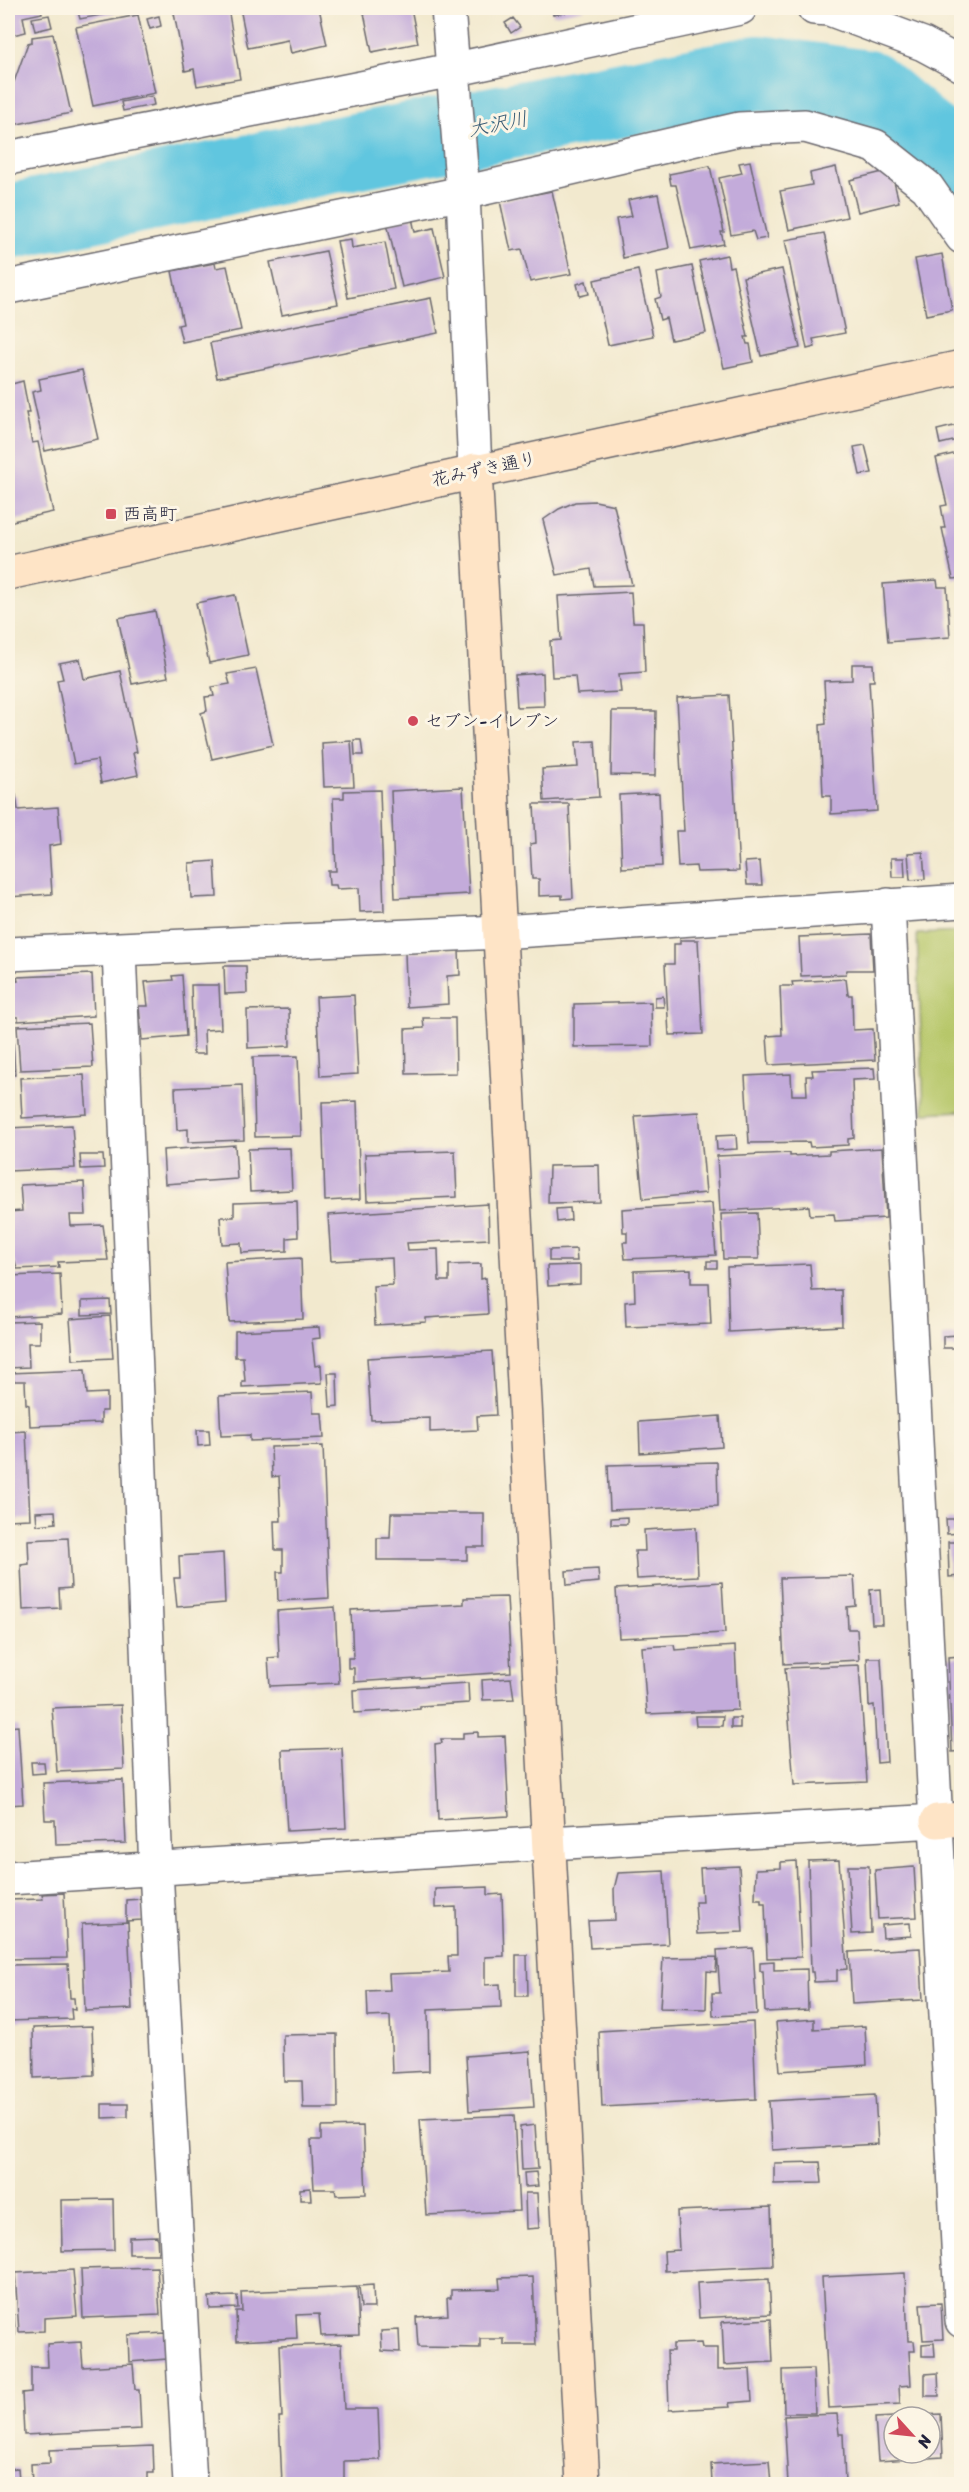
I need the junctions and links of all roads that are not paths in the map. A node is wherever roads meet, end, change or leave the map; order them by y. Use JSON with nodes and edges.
{"nodes":[{"id":1,"x":448,"y":8,"type":"edge"},
{"id":2,"x":740,"y":8,"type":"edge"},
{"id":3,"x":824,"y":8,"type":"edge"},
{"id":4,"x":962,"y":64,"type":"edge"},
{"id":5,"x":452,"y":70,"type":"junction"},
{"id":6,"x":8,"y":158,"type":"edge"},
{"id":7,"x":463,"y":192,"type":"junction"},
{"id":8,"x":962,"y":237,"type":"edge"},
{"id":9,"x":8,"y":287,"type":"edge"},
{"id":10,"x":962,"y":367,"type":"edge"},
{"id":11,"x":475,"y":470,"type":"junction"},
{"id":12,"x":8,"y":573,"type":"edge"},
{"id":13,"x":962,"y":901,"type":"edge"},
{"id":14,"x":888,"y":905,"type":"junction"},
{"id":15,"x":500,"y":932,"type":"junction"},
{"id":16,"x":119,"y":950,"type":"junction"},
{"id":17,"x":8,"y":954,"type":"edge"},
{"id":18,"x":949,"y":1820,"type":"edge"},
{"id":19,"x":549,"y":1843,"type":"junction"},
{"id":20,"x":156,"y":1870,"type":"junction"},
{"id":21,"x":8,"y":1878,"type":"edge"},
{"id":22,"x":962,"y":2321,"type":"edge"},
{"id":23,"x":190,"y":2484,"type":"edge"},
{"id":24,"x":583,"y":2484,"type":"edge"}],
"edges":[{"from":1,"to":5,"type":"street"},
{"from":2,"to":5,"type":"street"},
{"from":3,"to":4,"type":"street"},
{"from":5,"to":6,"type":"street"},
{"from":5,"to":7,"type":"street"},
{"from":7,"to":8,"type":"street"},
{"from":7,"to":9,"type":"street"},
{"from":7,"to":11,"type":"street"},
{"from":10,"to":11,"type":"street","name":"花みずき通り"},
{"from":11,"to":12,"type":"street","name":"花みずき通り"},
{"from":11,"to":15,"type":"street"},
{"from":13,"to":14,"type":"street"},
{"from":14,"to":15,"type":"street"},
{"from":14,"to":18,"type":"street"},
{"from":15,"to":16,"type":"street"},
{"from":15,"to":19,"type":"street"},
{"from":16,"to":17,"type":"street"},
{"from":16,"to":20,"type":"street"},
{"from":18,"to":19,"type":"street"},
{"from":18,"to":22,"type":"street"},
{"from":19,"to":20,"type":"street"},
{"from":19,"to":24,"type":"street"},
{"from":20,"to":21,"type":"street"},
{"from":20,"to":23,"type":"street"}]}
